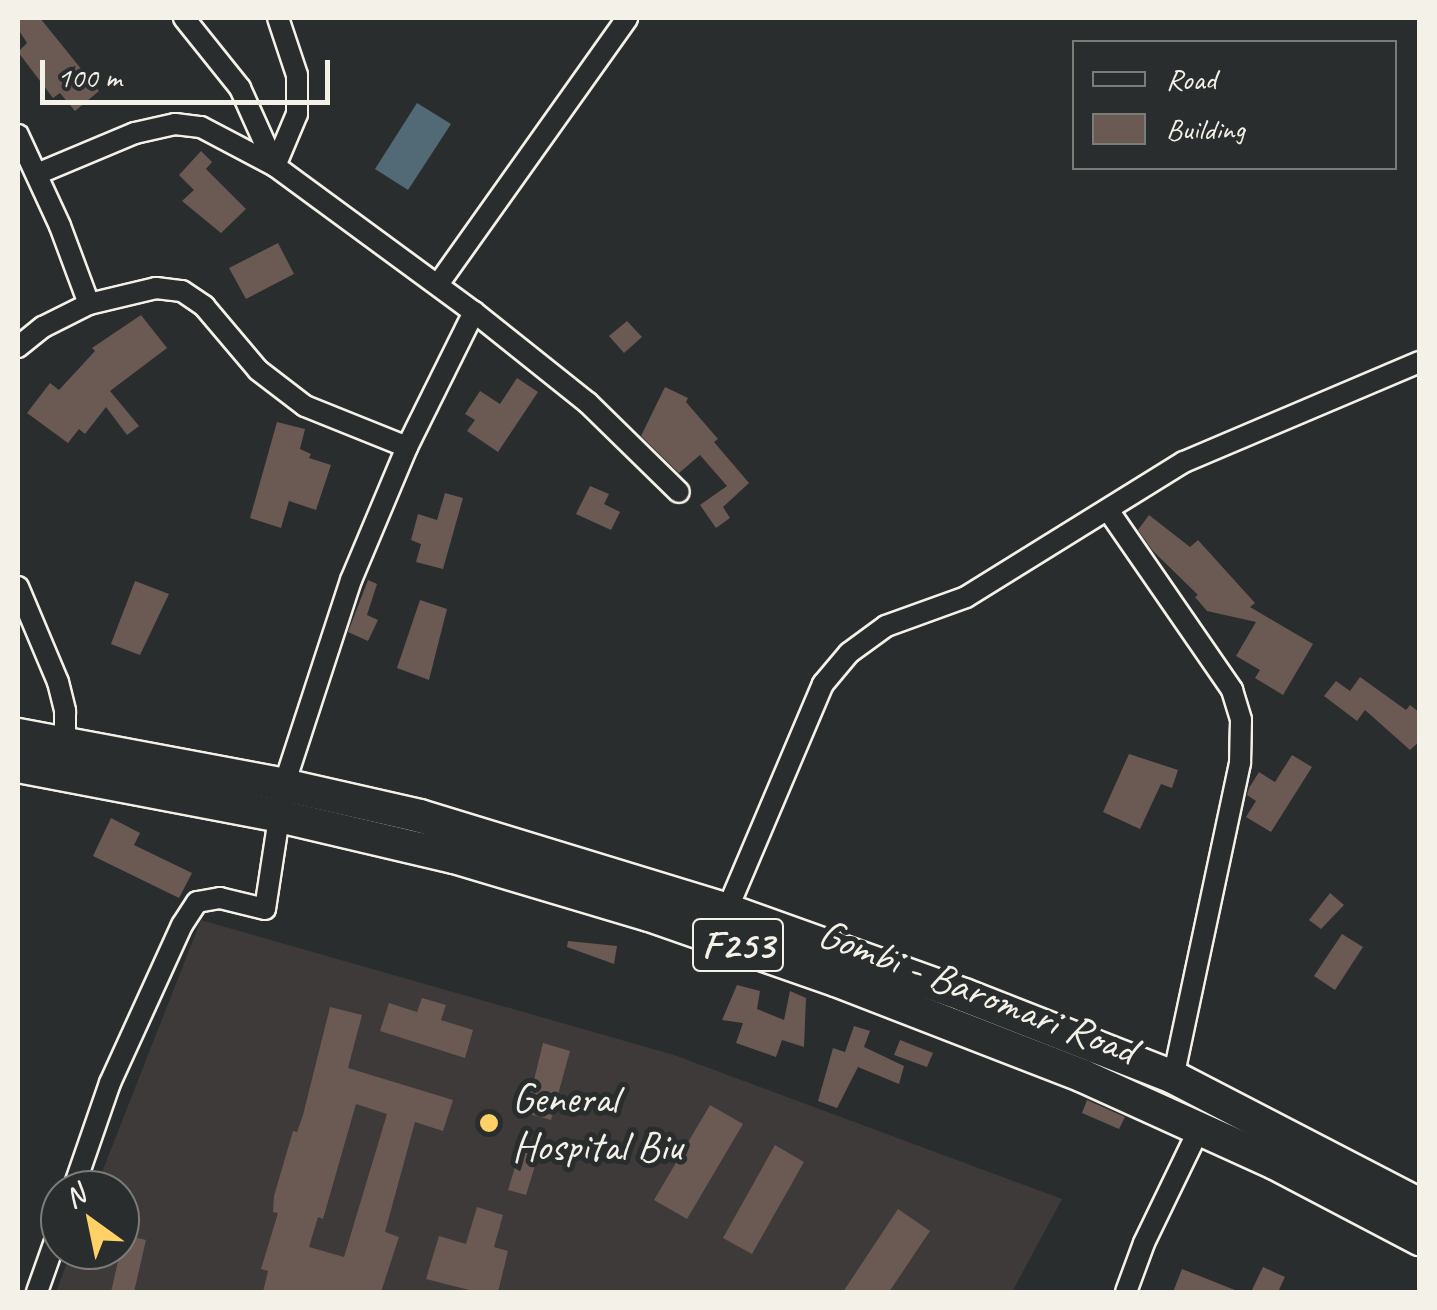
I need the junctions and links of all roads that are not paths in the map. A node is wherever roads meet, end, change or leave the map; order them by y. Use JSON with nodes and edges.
{"nodes":[{"id":1,"x":184,"y":18,"type":"edge"},
{"id":2,"x":278,"y":18,"type":"edge"},
{"id":3,"x":627,"y":18,"type":"edge"},
{"id":4,"x":18,"y":135,"type":"edge"},
{"id":5,"x":275,"y":166,"type":"junction"},
{"id":6,"x":37,"y":174,"type":"junction"},
{"id":7,"x":438,"y":283,"type":"junction"},
{"id":8,"x":89,"y":304,"type":"junction"},
{"id":9,"x":474,"y":312,"type":"junction"},
{"id":10,"x":43,"y":327,"type":"junction"},
{"id":11,"x":18,"y":331,"type":"edge"},
{"id":12,"x":18,"y":346,"type":"edge"},
{"id":13,"x":1420,"y":362,"type":"edge"},
{"id":14,"x":406,"y":447,"type":"junction"},
{"id":15,"x":679,"y":492,"type":"dead end"},
{"id":16,"x":1108,"y":510,"type":"junction"},
{"id":17,"x":18,"y":587,"type":"edge"},
{"id":18,"x":18,"y":736,"type":"edge"},
{"id":19,"x":65,"y":745,"type":"junction"},
{"id":20,"x":18,"y":766,"type":"edge"},
{"id":21,"x":282,"y":800,"type":"junction"},
{"id":22,"x":727,"y":910,"type":"junction"},
{"id":23,"x":1173,"y":1078,"type":"junction"},
{"id":24,"x":1199,"y":1129,"type":"junction"},
{"id":25,"x":80,"y":1170,"type":"edge"},
{"id":26,"x":1412,"y":1218,"type":"edge"},
{"id":27,"x":1126,"y":1292,"type":"edge"}],
"edges":[{"from":1,"to":5,"type":"street"},
{"from":2,"to":5,"type":"street"},
{"from":3,"to":7,"type":"street"},
{"from":4,"to":6,"type":"street"},
{"from":5,"to":6,"type":"street"},
{"from":5,"to":7,"type":"street"},
{"from":6,"to":8,"type":"street"},
{"from":7,"to":9,"type":"street"},
{"from":8,"to":10,"type":"street"},
{"from":8,"to":14,"type":"street"},
{"from":9,"to":14,"type":"street"},
{"from":9,"to":15,"type":"street"},
{"from":10,"to":11,"type":"street"},
{"from":10,"to":12,"type":"street"},
{"from":13,"to":16,"type":"street"},
{"from":14,"to":21,"type":"street"},
{"from":16,"to":22,"type":"street"},
{"from":16,"to":23,"type":"street"},
{"from":17,"to":19,"type":"street"},
{"from":18,"to":19,"type":"main road","name":"Gombi - Baromari Road","number":"F253"},
{"from":19,"to":21,"type":"main road","name":"Gombi - Baromari Road","number":"F253"},
{"from":20,"to":21,"type":"main road","name":"Gombi - Baromari Road","number":"F253"},
{"from":21,"to":22,"type":"main road","name":"Gombi - Baromari Road","number":"F253"},
{"from":21,"to":24,"type":"main road","name":"Gombi - Baromari Road","number":"F253"},
{"from":21,"to":25,"type":"street"},
{"from":22,"to":23,"type":"main road","name":"Gombi - Baromari Road","number":"F253"},
{"from":23,"to":26,"type":"main road","name":"Gombi - Baromari Road","number":"F253"},
{"from":24,"to":26,"type":"main road","name":"Gombi - Baromari Road","number":"F253"},
{"from":24,"to":27,"type":"street"}]}
